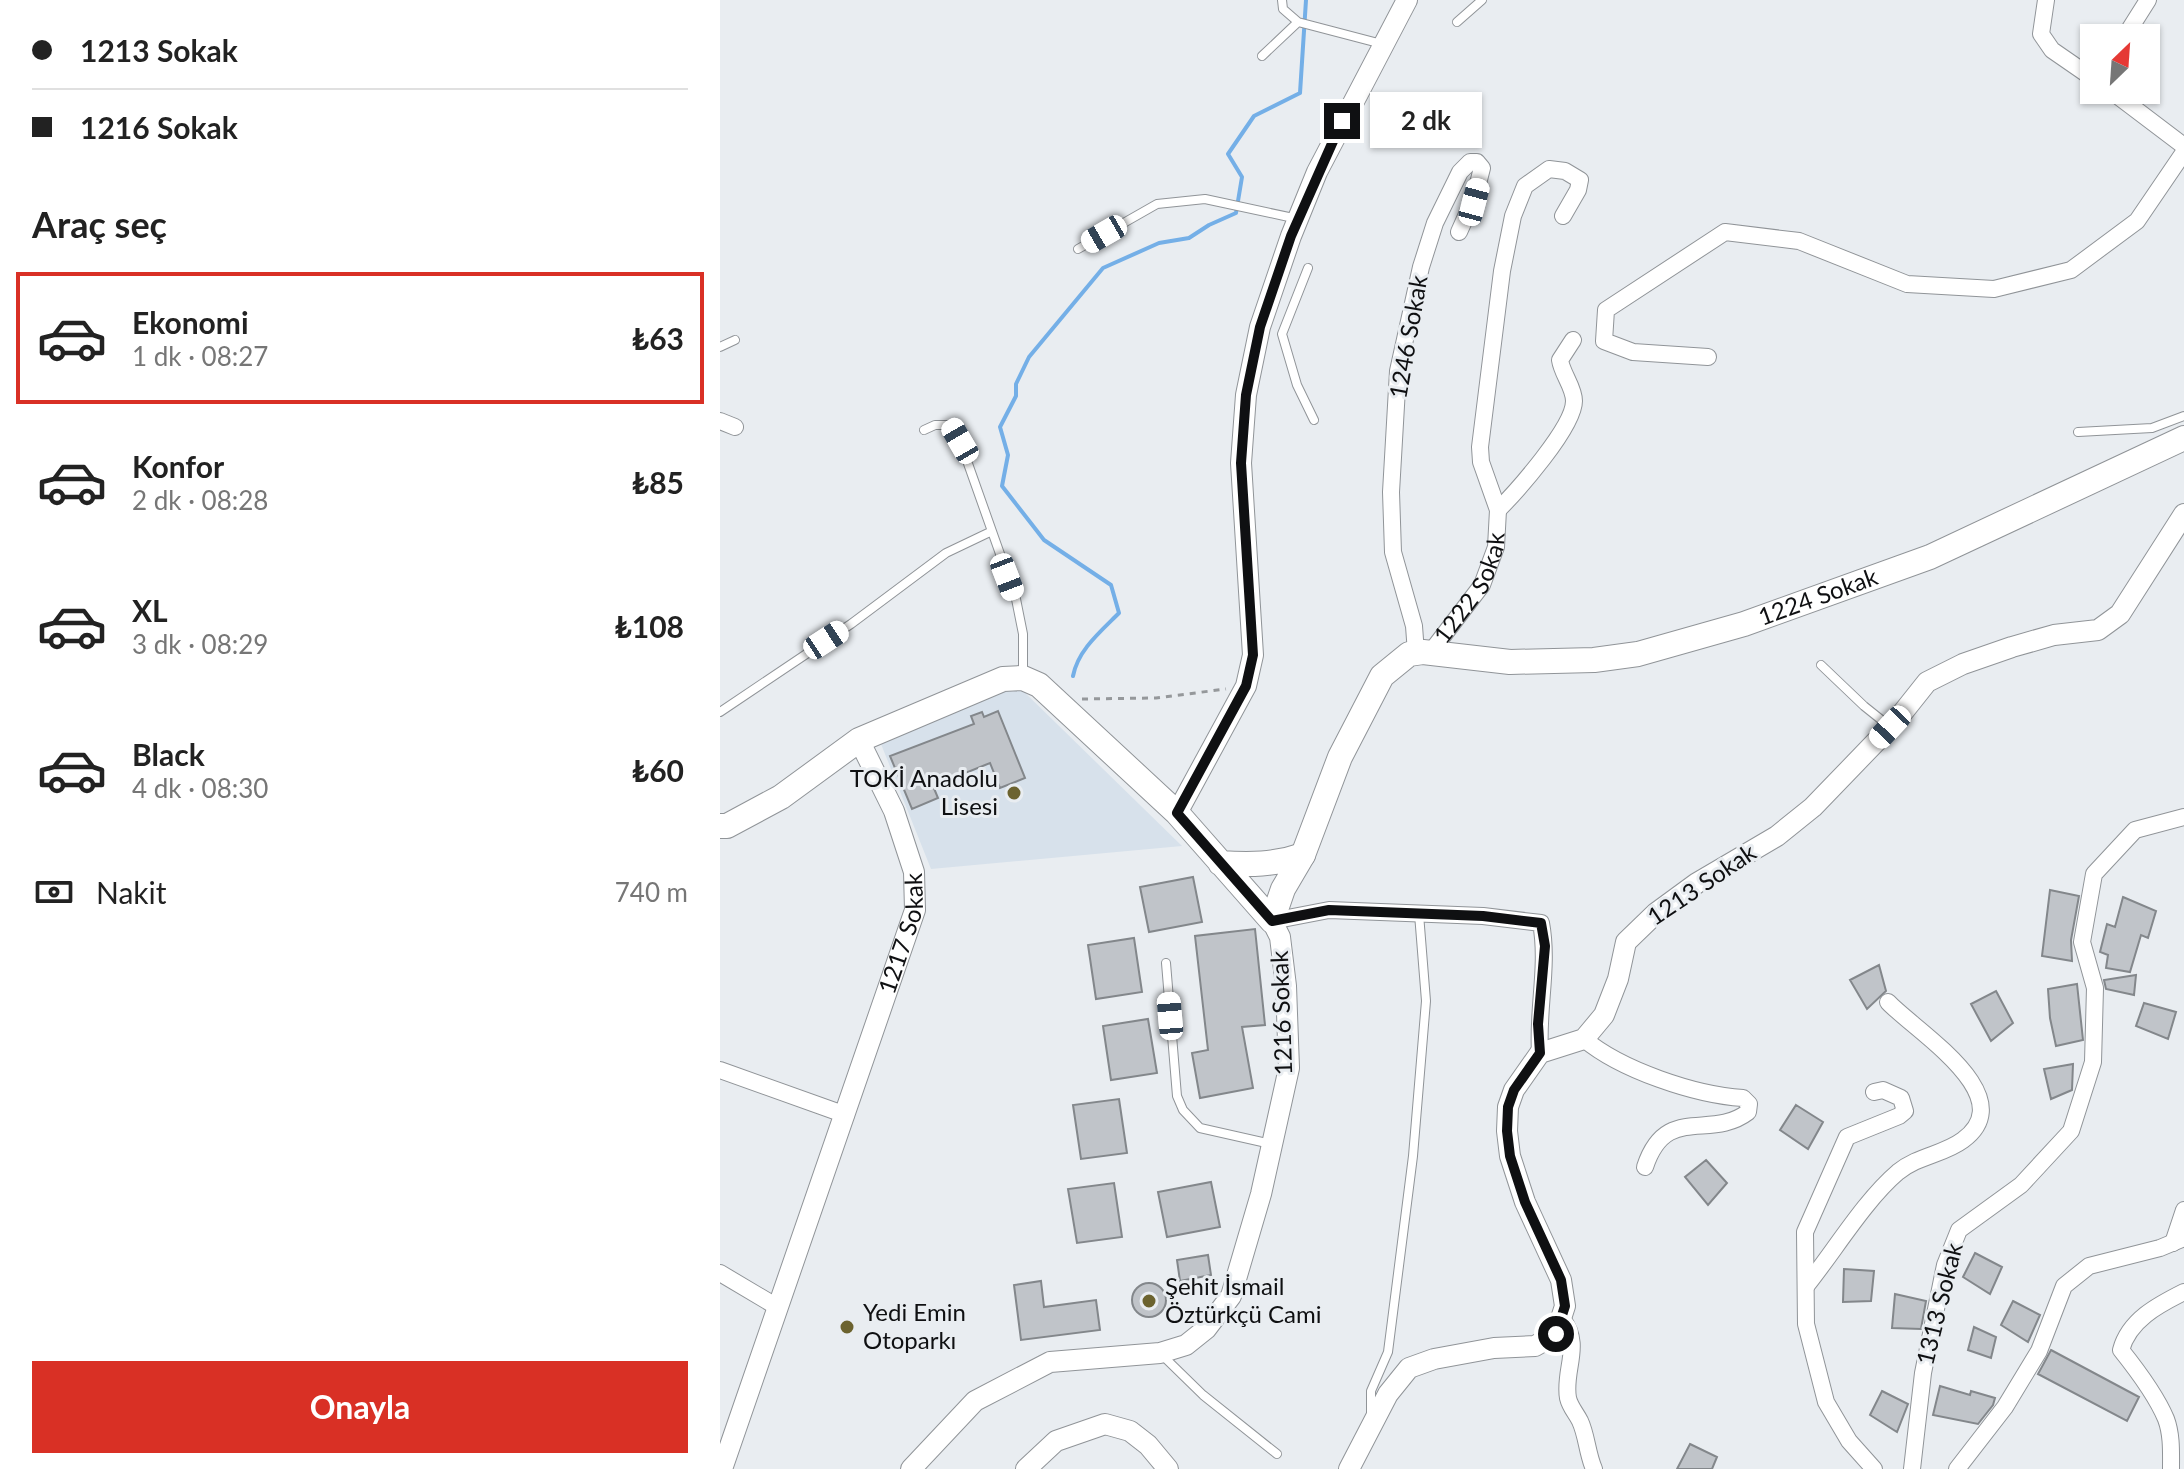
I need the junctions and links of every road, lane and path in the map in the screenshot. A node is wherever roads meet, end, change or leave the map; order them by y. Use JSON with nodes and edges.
{"nodes":[{"id":1,"x":1282,"y":0,"type":"edge"},
{"id":2,"x":1407,"y":0,"type":"edge"},
{"id":3,"x":1482,"y":0,"type":"edge"},
{"id":4,"x":2046,"y":0,"type":"edge"},
{"id":5,"x":2148,"y":0,"type":"edge"},
{"id":6,"x":1298,"y":22,"type":"junction"},
{"id":7,"x":1457,"y":22,"type":"dead end"},
{"id":8,"x":2133,"y":24,"type":"edge"},
{"id":9,"x":1384,"y":45,"type":"junction"},
{"id":10,"x":1262,"y":56,"type":"dead end"},
{"id":11,"x":2080,"y":69,"type":"edge"},
{"id":12,"x":2128,"y":104,"type":"edge"},
{"id":13,"x":2184,"y":149,"type":"edge"},
{"id":14,"x":1563,"y":216,"type":"dead end"},
{"id":15,"x":1298,"y":219,"type":"junction"},
{"id":16,"x":1459,"y":232,"type":"dead end"},
{"id":17,"x":1078,"y":249,"type":"dead end"},
{"id":18,"x":1308,"y":268,"type":"dead end"},
{"id":19,"x":1260,"y":327,"type":"junction"},
{"id":20,"x":1282,"y":334,"type":"junction"},
{"id":21,"x":735,"y":340,"type":"dead end"},
{"id":22,"x":1573,"y":340,"type":"dead end"},
{"id":23,"x":720,"y":347,"type":"edge"},
{"id":24,"x":1708,"y":357,"type":"dead end"},
{"id":25,"x":2184,"y":416,"type":"edge"},
{"id":26,"x":1314,"y":420,"type":"dead end"},
{"id":27,"x":924,"y":430,"type":"dead end"},
{"id":28,"x":2078,"y":432,"type":"dead end"},
{"id":29,"x":2184,"y":438,"type":"edge"},
{"id":30,"x":1498,"y":510,"type":"junction"},
{"id":31,"x":2184,"y":514,"type":"edge"},
{"id":32,"x":990,"y":532,"type":"junction"},
{"id":33,"x":1423,"y":653,"type":"junction"},
{"id":34,"x":1821,"y":665,"type":"dead end"},
{"id":35,"x":1023,"y":678,"type":"junction"},
{"id":36,"x":1246,"y":686,"type":"junction"},
{"id":37,"x":1054,"y":699,"type":"junction"},
{"id":38,"x":720,"y":712,"type":"edge"},
{"id":39,"x":1890,"y":727,"type":"junction"},
{"id":40,"x":859,"y":740,"type":"junction"},
{"id":41,"x":1177,"y":813,"type":"junction"},
{"id":42,"x":2184,"y":817,"type":"edge"},
{"id":43,"x":720,"y":826,"type":"edge"},
{"id":44,"x":1303,"y":855,"type":"junction"},
{"id":45,"x":1220,"y":863,"type":"junction"},
{"id":46,"x":1419,"y":913,"type":"junction"},
{"id":47,"x":1272,"y":921,"type":"junction"},
{"id":48,"x":1166,"y":963,"type":"dead end"},
{"id":49,"x":1888,"y":1002,"type":"dead end"},
{"id":50,"x":1584,"y":1039,"type":"junction"},
{"id":51,"x":1540,"y":1053,"type":"junction"},
{"id":52,"x":720,"y":1070,"type":"edge"},
{"id":53,"x":1874,"y":1092,"type":"dead end"},
{"id":54,"x":846,"y":1115,"type":"junction"},
{"id":55,"x":1272,"y":1144,"type":"junction"},
{"id":56,"x":1645,"y":1167,"type":"dead end"},
{"id":57,"x":2184,"y":1210,"type":"edge"},
{"id":58,"x":2178,"y":1241,"type":"edge"},
{"id":59,"x":720,"y":1273,"type":"edge"},
{"id":60,"x":1807,"y":1285,"type":"junction"},
{"id":61,"x":2184,"y":1292,"type":"edge"},
{"id":62,"x":779,"y":1308,"type":"junction"},
{"id":63,"x":1562,"y":1319,"type":"junction"},
{"id":64,"x":1160,"y":1353,"type":"junction"},
{"id":65,"x":1371,"y":1422,"type":"junction"},
{"id":66,"x":1277,"y":1454,"type":"dead end"},
{"id":67,"x":722,"y":1469,"type":"edge"},
{"id":68,"x":911,"y":1469,"type":"edge"},
{"id":69,"x":1026,"y":1469,"type":"edge"},
{"id":70,"x":1168,"y":1469,"type":"edge"},
{"id":71,"x":1349,"y":1469,"type":"edge"},
{"id":72,"x":1594,"y":1469,"type":"edge"},
{"id":73,"x":1874,"y":1469,"type":"edge"},
{"id":74,"x":1912,"y":1469,"type":"edge"},
{"id":75,"x":1957,"y":1469,"type":"edge"},
{"id":76,"x":2171,"y":1469,"type":"edge"}],
"edges":[{"from":1,"to":6,"type":"lane"},
{"from":2,"to":9,"type":"street"},
{"from":3,"to":7,"type":"lane"},
{"from":4,"to":11,"type":"street"},
{"from":5,"to":8,"type":"street"},
{"from":6,"to":9,"type":"lane"},
{"from":6,"to":10,"type":"lane"},
{"from":9,"to":15,"type":"street"},
{"from":12,"to":13,"type":"street"},
{"from":13,"to":24,"type":"street"},
{"from":14,"to":30,"type":"street","name":"1222 Sokak"},
{"from":15,"to":17,"type":"lane"},
{"from":15,"to":19,"type":"street"},
{"from":16,"to":33,"type":"street","name":"1246 Sokak"},
{"from":18,"to":20,"type":"lane"},
{"from":19,"to":20,"type":"lane"},
{"from":19,"to":36,"type":"street"},
{"from":20,"to":26,"type":"lane"},
{"from":21,"to":23,"type":"lane"},
{"from":22,"to":30,"type":"street"},
{"from":25,"to":28,"type":"lane"},
{"from":27,"to":32,"type":"lane"},
{"from":29,"to":33,"type":"main road","name":"1224 Sokak"},
{"from":30,"to":33,"type":"street","name":"1222 Sokak"},
{"from":31,"to":39,"type":"street","name":"1213 Sokak"},
{"from":32,"to":35,"type":"lane"},
{"from":32,"to":38,"type":"lane"},
{"from":33,"to":44,"type":"main road","name":"1222 Sokak"},
{"from":34,"to":39,"type":"lane"},
{"from":35,"to":37,"type":"main road"},
{"from":35,"to":40,"type":"main road"},
{"from":36,"to":37,"type":"path"},
{"from":36,"to":41,"type":"street"},
{"from":37,"to":41,"type":"main road","name":"1216 Sokak"},
{"from":39,"to":50,"type":"street","name":"1213 Sokak"},
{"from":40,"to":43,"type":"main road"},
{"from":40,"to":54,"type":"street","name":"1217 Sokak"},
{"from":41,"to":45,"type":"main road","name":"1216 Sokak"},
{"from":42,"to":74,"type":"street","name":"1313 Sokak"},
{"from":44,"to":45,"type":"main road"},
{"from":44,"to":47,"type":"main road","name":"1222 Sokak"},
{"from":45,"to":47,"type":"main road","name":"1216 Sokak"},
{"from":46,"to":47,"type":"street"},
{"from":46,"to":51,"type":"street"},
{"from":46,"to":65,"type":"lane"},
{"from":47,"to":55,"type":"street","name":"1216 Sokak"},
{"from":48,"to":55,"type":"lane"},
{"from":49,"to":60,"type":"street"},
{"from":50,"to":51,"type":"street"},
{"from":50,"to":56,"type":"street"},
{"from":51,"to":63,"type":"street"},
{"from":52,"to":54,"type":"street"},
{"from":53,"to":60,"type":"street"},
{"from":54,"to":62,"type":"street","name":"1217 Sokak"},
{"from":55,"to":64,"type":"street","name":"1216 Sokak"},
{"from":57,"to":58,"type":"street"},
{"from":58,"to":75,"type":"street"},
{"from":59,"to":62,"type":"street"},
{"from":60,"to":73,"type":"street"},
{"from":61,"to":76,"type":"street"},
{"from":62,"to":67,"type":"street","name":"1217 Sokak"},
{"from":63,"to":65,"type":"street"},
{"from":63,"to":72,"type":"street"},
{"from":64,"to":66,"type":"lane"},
{"from":64,"to":68,"type":"street","name":"1216 Sokak"},
{"from":65,"to":71,"type":"street"},
{"from":69,"to":70,"type":"street"}]}
